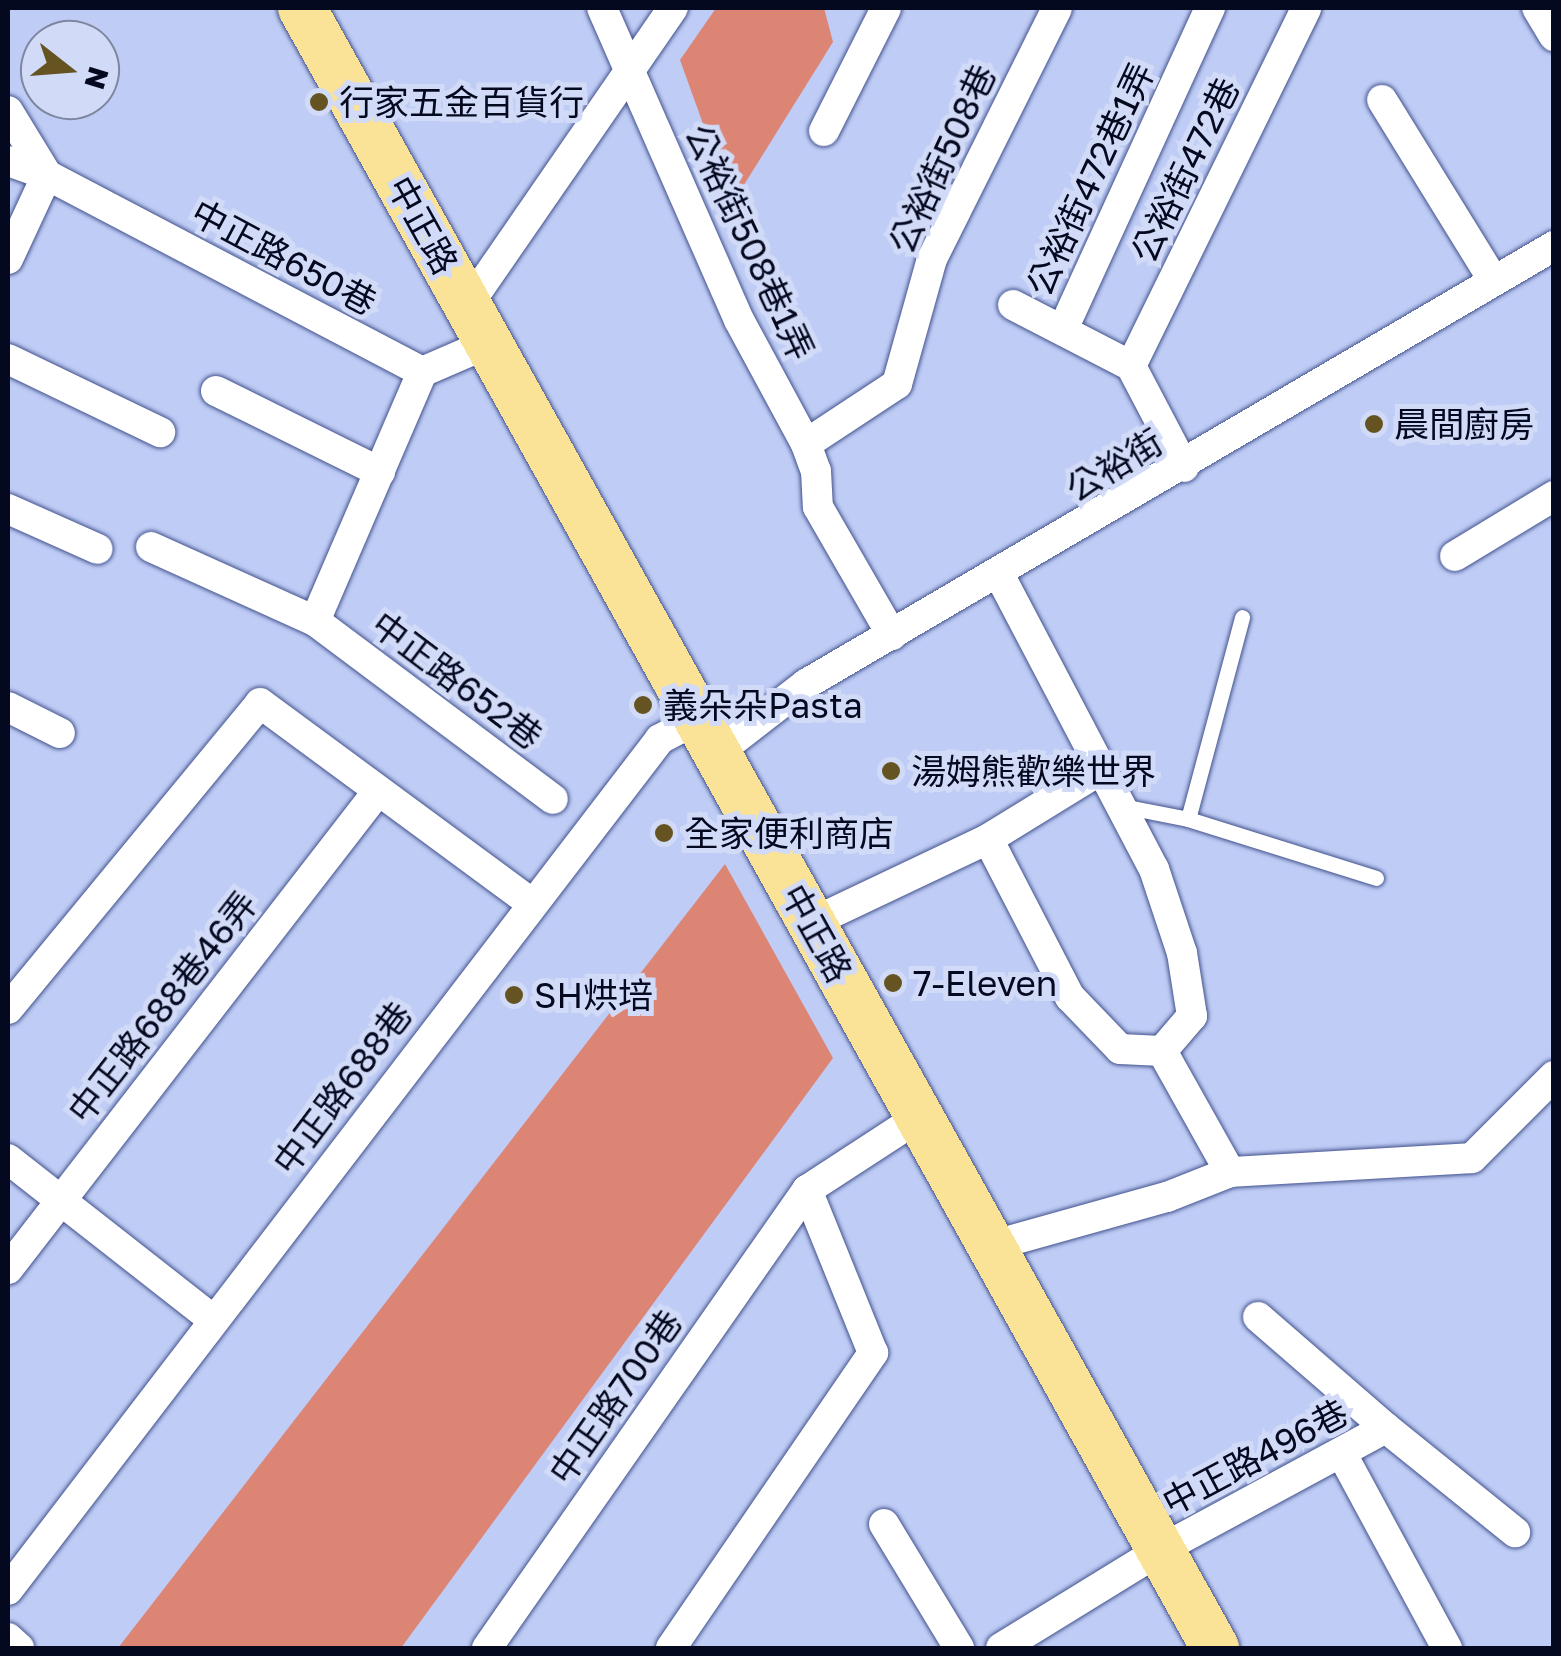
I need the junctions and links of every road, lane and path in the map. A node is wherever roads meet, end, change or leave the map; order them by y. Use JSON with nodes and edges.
{"nodes":[{"id":1,"x":602,"y":8,"type":"edge"},
{"id":2,"x":673,"y":8,"type":"edge"},
{"id":3,"x":886,"y":8,"type":"edge"},
{"id":4,"x":1057,"y":8,"type":"edge"},
{"id":5,"x":1210,"y":8,"type":"edge"},
{"id":6,"x":1306,"y":8,"type":"edge"},
{"id":7,"x":1537,"y":8,"type":"edge"},
{"id":8,"x":306,"y":9,"type":"edge"},
{"id":9,"x":1554,"y":36,"type":"edge"},
{"id":10,"x":630,"y":70,"type":"junction"},
{"id":11,"x":1382,"y":100,"type":"dead end"},
{"id":12,"x":8,"y":111,"type":"edge"},
{"id":13,"x":824,"y":132,"type":"dead end"},
{"id":14,"x":8,"y":161,"type":"edge"},
{"id":15,"x":47,"y":174,"type":"junction"},
{"id":16,"x":1554,"y":246,"type":"edge"},
{"id":17,"x":8,"y":259,"type":"edge"},
{"id":18,"x":1492,"y":278,"type":"junction"},
{"id":19,"x":1013,"y":305,"type":"dead end"},
{"id":20,"x":478,"y":324,"type":"junction"},
{"id":21,"x":1064,"y":327,"type":"junction"},
{"id":22,"x":8,"y":359,"type":"edge"},
{"id":23,"x":1131,"y":366,"type":"junction"},
{"id":24,"x":422,"y":372,"type":"junction"},
{"id":25,"x":216,"y":391,"type":"dead end"},
{"id":26,"x":160,"y":432,"type":"dead end"},
{"id":27,"x":806,"y":444,"type":"junction"},
{"id":28,"x":1184,"y":467,"type":"junction"},
{"id":29,"x":380,"y":472,"type":"junction"},
{"id":30,"x":1554,"y":496,"type":"edge"},
{"id":31,"x":8,"y":509,"type":"edge"},
{"id":32,"x":151,"y":547,"type":"dead end"},
{"id":33,"x":98,"y":549,"type":"dead end"},
{"id":34,"x":1455,"y":556,"type":"dead end"},
{"id":35,"x":1000,"y":576,"type":"junction"},
{"id":36,"x":1242,"y":617,"type":"dead end"},
{"id":37,"x":315,"y":621,"type":"junction"},
{"id":38,"x":892,"y":635,"type":"junction"},
{"id":39,"x":8,"y":708,"type":"edge"},
{"id":40,"x":60,"y":733,"type":"dead end"},
{"id":41,"x":707,"y":736,"type":"junction"},
{"id":42,"x":1102,"y":769,"type":"junction"},
{"id":43,"x":378,"y":791,"type":"junction"},
{"id":44,"x":553,"y":799,"type":"dead end"},
{"id":45,"x":1122,"y":806,"type":"junction"},
{"id":46,"x":1188,"y":820,"type":"junction"},
{"id":47,"x":988,"y":839,"type":"junction"},
{"id":48,"x":1376,"y":878,"type":"dead end"},
{"id":49,"x":531,"y":903,"type":"junction"},
{"id":50,"x":811,"y":923,"type":"junction"},
{"id":51,"x":8,"y":1009,"type":"edge"},
{"id":52,"x":1162,"y":1051,"type":"junction"},
{"id":53,"x":1554,"y":1076,"type":"edge"},
{"id":54,"x":919,"y":1117,"type":"junction"},
{"id":55,"x":8,"y":1160,"type":"edge"},
{"id":56,"x":1230,"y":1172,"type":"junction"},
{"id":57,"x":807,"y":1190,"type":"junction"},
{"id":58,"x":59,"y":1200,"type":"junction"},
{"id":59,"x":990,"y":1246,"type":"junction"},
{"id":60,"x":8,"y":1269,"type":"edge"},
{"id":61,"x":1258,"y":1317,"type":"dead end"},
{"id":62,"x":213,"y":1320,"type":"junction"},
{"id":63,"x":1386,"y":1428,"type":"junction"},
{"id":64,"x":1342,"y":1454,"type":"junction"},
{"id":65,"x":884,"y":1524,"type":"dead end"},
{"id":66,"x":1514,"y":1532,"type":"dead end"},
{"id":67,"x":1160,"y":1550,"type":"junction"},
{"id":68,"x":8,"y":1590,"type":"edge"},
{"id":69,"x":8,"y":1638,"type":"edge"},
{"id":70,"x":19,"y":1648,"type":"edge"},
{"id":71,"x":487,"y":1648,"type":"edge"},
{"id":72,"x":671,"y":1648,"type":"edge"},
{"id":73,"x":959,"y":1648,"type":"edge"},
{"id":74,"x":1002,"y":1648,"type":"edge"},
{"id":75,"x":1214,"y":1648,"type":"edge"},
{"id":76,"x":1447,"y":1648,"type":"edge"}],
"edges":[{"from":1,"to":10,"type":"street","name":"公裕街508巷1弄"},
{"from":2,"to":10,"type":"street"},
{"from":3,"to":13,"type":"street"},
{"from":4,"to":27,"type":"street","name":"公裕街508巷"},
{"from":5,"to":21,"type":"street","name":"公裕街472巷1弄"},
{"from":6,"to":23,"type":"street","name":"公裕街472巷"},
{"from":7,"to":9,"type":"street"},
{"from":8,"to":20,"type":"main road","name":"中正路"},
{"from":10,"to":20,"type":"street"},
{"from":10,"to":27,"type":"street","name":"公裕街508巷1弄"},
{"from":11,"to":18,"type":"street"},
{"from":12,"to":15,"type":"street"},
{"from":14,"to":15,"type":"street","name":"中正路650巷"},
{"from":15,"to":17,"type":"street"},
{"from":15,"to":24,"type":"street","name":"中正路650巷"},
{"from":16,"to":18,"type":"street","name":"公裕街"},
{"from":18,"to":28,"type":"street","name":"公裕街"},
{"from":19,"to":21,"type":"street"},
{"from":20,"to":24,"type":"street"},
{"from":20,"to":41,"type":"main road","name":"中正路"},
{"from":21,"to":23,"type":"street"},
{"from":22,"to":26,"type":"street"},
{"from":23,"to":28,"type":"street"},
{"from":24,"to":29,"type":"street","name":"中正路652巷"},
{"from":25,"to":29,"type":"street"},
{"from":27,"to":38,"type":"street"},
{"from":28,"to":35,"type":"street","name":"公裕街"},
{"from":29,"to":37,"type":"street","name":"中正路652巷"},
{"from":30,"to":34,"type":"street"},
{"from":31,"to":33,"type":"street"},
{"from":32,"to":37,"type":"street","name":"中正路652巷"},
{"from":35,"to":38,"type":"street","name":"公裕街"},
{"from":35,"to":42,"type":"street"},
{"from":36,"to":46,"type":"lane"},
{"from":37,"to":44,"type":"street","name":"中正路652巷"},
{"from":38,"to":41,"type":"street","name":"公裕街"},
{"from":39,"to":40,"type":"street"},
{"from":41,"to":49,"type":"street","name":"中正路688巷"},
{"from":41,"to":50,"type":"main road","name":"中正路"},
{"from":42,"to":45,"type":"street"},
{"from":42,"to":47,"type":"street"},
{"from":43,"to":49,"type":"street"},
{"from":43,"to":51,"type":"street"},
{"from":43,"to":58,"type":"street","name":"中正路688巷46弄"},
{"from":45,"to":46,"type":"lane"},
{"from":45,"to":52,"type":"street"},
{"from":46,"to":48,"type":"lane"},
{"from":47,"to":50,"type":"street"},
{"from":47,"to":52,"type":"street"},
{"from":49,"to":62,"type":"street","name":"中正路688巷"},
{"from":50,"to":54,"type":"main road","name":"中正路"},
{"from":52,"to":56,"type":"street"},
{"from":53,"to":56,"type":"street"},
{"from":54,"to":57,"type":"street","name":"中正路700巷"},
{"from":54,"to":59,"type":"main road","name":"中正路"},
{"from":55,"to":58,"type":"street"},
{"from":56,"to":59,"type":"street"},
{"from":57,"to":71,"type":"street","name":"中正路700巷"},
{"from":57,"to":72,"type":"street"},
{"from":58,"to":60,"type":"street","name":"中正路688巷46弄"},
{"from":58,"to":62,"type":"street"},
{"from":59,"to":67,"type":"main road","name":"中正路"},
{"from":61,"to":63,"type":"street","name":"中正路496巷"},
{"from":62,"to":68,"type":"street","name":"中正路688巷"},
{"from":63,"to":64,"type":"street","name":"中正路496巷"},
{"from":63,"to":66,"type":"street","name":"中正路496巷"},
{"from":64,"to":67,"type":"street","name":"中正路496巷"},
{"from":64,"to":76,"type":"street"},
{"from":65,"to":73,"type":"street"},
{"from":67,"to":74,"type":"street","name":"中正路496巷"},
{"from":67,"to":75,"type":"main road","name":"中正路"},
{"from":69,"to":70,"type":"street"}]}
